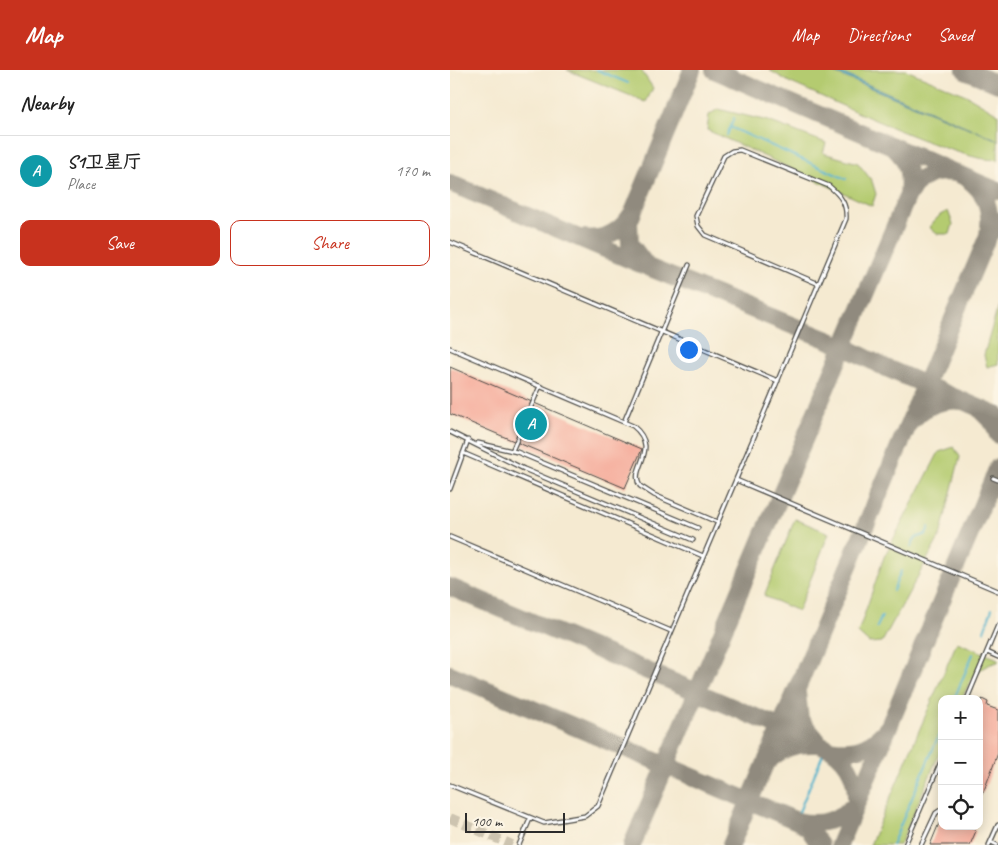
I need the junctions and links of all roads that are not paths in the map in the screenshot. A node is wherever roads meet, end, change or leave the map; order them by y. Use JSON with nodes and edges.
{"nodes":[{"id":1,"x":450,"y":242,"type":"edge"},
{"id":2,"x":690,"y":265,"type":"dead end"},
{"id":3,"x":819,"y":284,"type":"junction"},
{"id":4,"x":661,"y":332,"type":"junction"},
{"id":5,"x":450,"y":348,"type":"edge"},
{"id":6,"x":778,"y":381,"type":"junction"},
{"id":7,"x":540,"y":386,"type":"junction"},
{"id":8,"x":624,"y":422,"type":"junction"},
{"id":9,"x":450,"y":432,"type":"edge"},
{"id":10,"x":468,"y":440,"type":"junction"},
{"id":11,"x":512,"y":451,"type":"junction"},
{"id":12,"x":463,"y":453,"type":"junction"},
{"id":13,"x":993,"y":478,"type":"dead end"},
{"id":14,"x":736,"y":480,"type":"junction"},
{"id":15,"x":998,"y":480,"type":"edge"},
{"id":16,"x":450,"y":490,"type":"edge"},
{"id":17,"x":717,"y":522,"type":"junction"},
{"id":18,"x":698,"y":528,"type":"dead end"},
{"id":19,"x":450,"y":537,"type":"edge"},
{"id":20,"x":693,"y":540,"type":"dead end"},
{"id":21,"x":703,"y":556,"type":"junction"},
{"id":22,"x":998,"y":592,"type":"edge"},
{"id":23,"x":998,"y":625,"type":"edge"},
{"id":24,"x":671,"y":631,"type":"junction"},
{"id":25,"x":987,"y":652,"type":"junction"},
{"id":26,"x":998,"y":657,"type":"edge"},
{"id":27,"x":969,"y":695,"type":"edge"},
{"id":28,"x":938,"y":768,"type":"edge"},
{"id":29,"x":450,"y":785,"type":"edge"},
{"id":30,"x":938,"y":812,"type":"edge"},
{"id":31,"x":530,"y":819,"type":"junction"},
{"id":32,"x":998,"y":825,"type":"edge"},
{"id":33,"x":990,"y":843,"type":"edge"},
{"id":34,"x":519,"y":845,"type":"edge"},
{"id":35,"x":905,"y":845,"type":"edge"},
{"id":36,"x":922,"y":845,"type":"edge"},
{"id":37,"x":998,"y":845,"type":"edge"}],
"edges":[{"from":1,"to":4,"type":"lane"},
{"from":2,"to":4,"type":"lane"},
{"from":3,"to":3,"type":"lane"},
{"from":3,"to":6,"type":"lane"},
{"from":4,"to":6,"type":"lane"},
{"from":4,"to":8,"type":"lane"},
{"from":5,"to":7,"type":"lane"},
{"from":6,"to":14,"type":"lane"},
{"from":7,"to":8,"type":"lane"},
{"from":7,"to":11,"type":"lane"},
{"from":8,"to":17,"type":"lane"},
{"from":9,"to":10,"type":"lane"},
{"from":10,"to":11,"type":"lane"},
{"from":10,"to":12,"type":"lane"},
{"from":10,"to":20,"type":"lane"},
{"from":11,"to":18,"type":"lane"},
{"from":12,"to":16,"type":"lane"},
{"from":12,"to":21,"type":"lane"},
{"from":13,"to":15,"type":"lane"},
{"from":14,"to":17,"type":"lane"},
{"from":14,"to":22,"type":"lane"},
{"from":17,"to":21,"type":"lane"},
{"from":19,"to":24,"type":"lane"},
{"from":21,"to":24,"type":"lane"},
{"from":23,"to":25,"type":"lane"},
{"from":24,"to":31,"type":"lane"},
{"from":25,"to":26,"type":"lane"},
{"from":25,"to":27,"type":"lane"},
{"from":28,"to":35,"type":"lane"},
{"from":29,"to":31,"type":"lane"},
{"from":30,"to":36,"type":"lane"},
{"from":31,"to":34,"type":"lane"},
{"from":32,"to":33,"type":"lane"},
{"from":33,"to":37,"type":"lane"}]}
